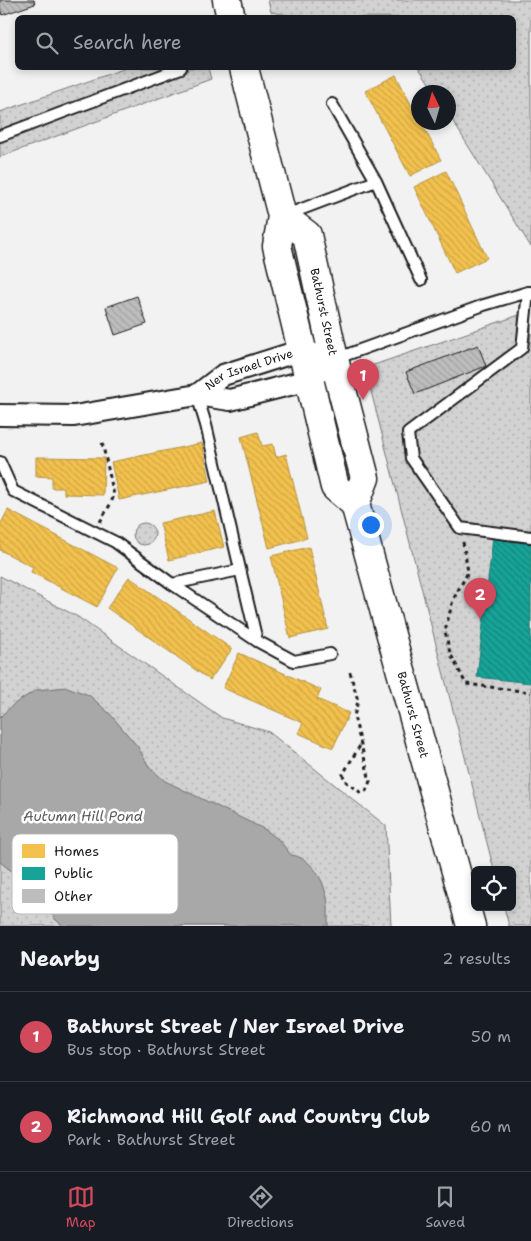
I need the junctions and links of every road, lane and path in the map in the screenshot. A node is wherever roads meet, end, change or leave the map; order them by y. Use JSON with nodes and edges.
{"nodes":[{"id":1,"x":227,"y":0,"type":"edge"},
{"id":2,"x":230,"y":15,"type":"edge"},
{"id":3,"x":176,"y":70,"type":"edge"},
{"id":4,"x":245,"y":70,"type":"edge"},
{"id":5,"x":332,"y":104,"type":"dead end"},
{"id":6,"x":0,"y":136,"type":"edge"},
{"id":7,"x":376,"y":182,"type":"junction"},
{"id":8,"x":282,"y":216,"type":"junction"},
{"id":9,"x":420,"y":280,"type":"dead end"},
{"id":10,"x":530,"y":294,"type":"edge"},
{"id":11,"x":302,"y":350,"type":"junction"},
{"id":12,"x":334,"y":359,"type":"junction"},
{"id":13,"x":309,"y":380,"type":"junction"},
{"id":14,"x":197,"y":395,"type":"junction"},
{"id":15,"x":0,"y":415,"type":"edge"},
{"id":16,"x":102,"y":442,"type":"dead end"},
{"id":17,"x":0,"y":462,"type":"edge"},
{"id":18,"x":355,"y":504,"type":"junction"},
{"id":19,"x":460,"y":528,"type":"junction"},
{"id":20,"x":94,"y":532,"type":"junction"},
{"id":21,"x":531,"y":537,"type":"edge"},
{"id":22,"x":240,"y":570,"type":"junction"},
{"id":23,"x":172,"y":584,"type":"junction"},
{"id":24,"x":257,"y":641,"type":"junction"},
{"id":25,"x":330,"y":654,"type":"dead end"},
{"id":26,"x":350,"y":672,"type":"dead end"},
{"id":27,"x":531,"y":692,"type":"edge"},
{"id":28,"x":361,"y":744,"type":"junction"},
{"id":29,"x":470,"y":926,"type":"edge"}],
"edges":[{"from":1,"to":2,"type":"main road"},
{"from":3,"to":6,"type":"lane"},
{"from":4,"to":8,"type":"main road"},
{"from":5,"to":7,"type":"lane"},
{"from":7,"to":8,"type":"lane"},
{"from":7,"to":9,"type":"lane"},
{"from":8,"to":11,"type":"main road"},
{"from":8,"to":12,"type":"main road","name":"Bathurst Street"},
{"from":10,"to":12,"type":"lane"},
{"from":10,"to":19,"type":"lane"},
{"from":11,"to":12,"type":"street","name":"Ner Israel Drive"},
{"from":11,"to":13,"type":"main road"},
{"from":11,"to":14,"type":"street","name":"Ner Israel Drive"},
{"from":12,"to":13,"type":"street","name":"Ner Israel Drive"},
{"from":12,"to":18,"type":"main road","name":"Bathurst Street"},
{"from":13,"to":14,"type":"street","name":"Ner Israel Drive"},
{"from":13,"to":18,"type":"main road"},
{"from":14,"to":15,"type":"street","name":"Ner Israel Drive"},
{"from":14,"to":22,"type":"lane"},
{"from":16,"to":20,"type":"path"},
{"from":17,"to":20,"type":"lane"},
{"from":18,"to":29,"type":"main road","name":"Bathurst Street"},
{"from":19,"to":21,"type":"lane"},
{"from":19,"to":27,"type":"path"},
{"from":20,"to":23,"type":"lane"},
{"from":22,"to":23,"type":"lane"},
{"from":22,"to":24,"type":"lane"},
{"from":23,"to":24,"type":"lane"},
{"from":24,"to":25,"type":"lane"},
{"from":26,"to":28,"type":"path"},
{"from":28,"to":28,"type":"path"}]}
